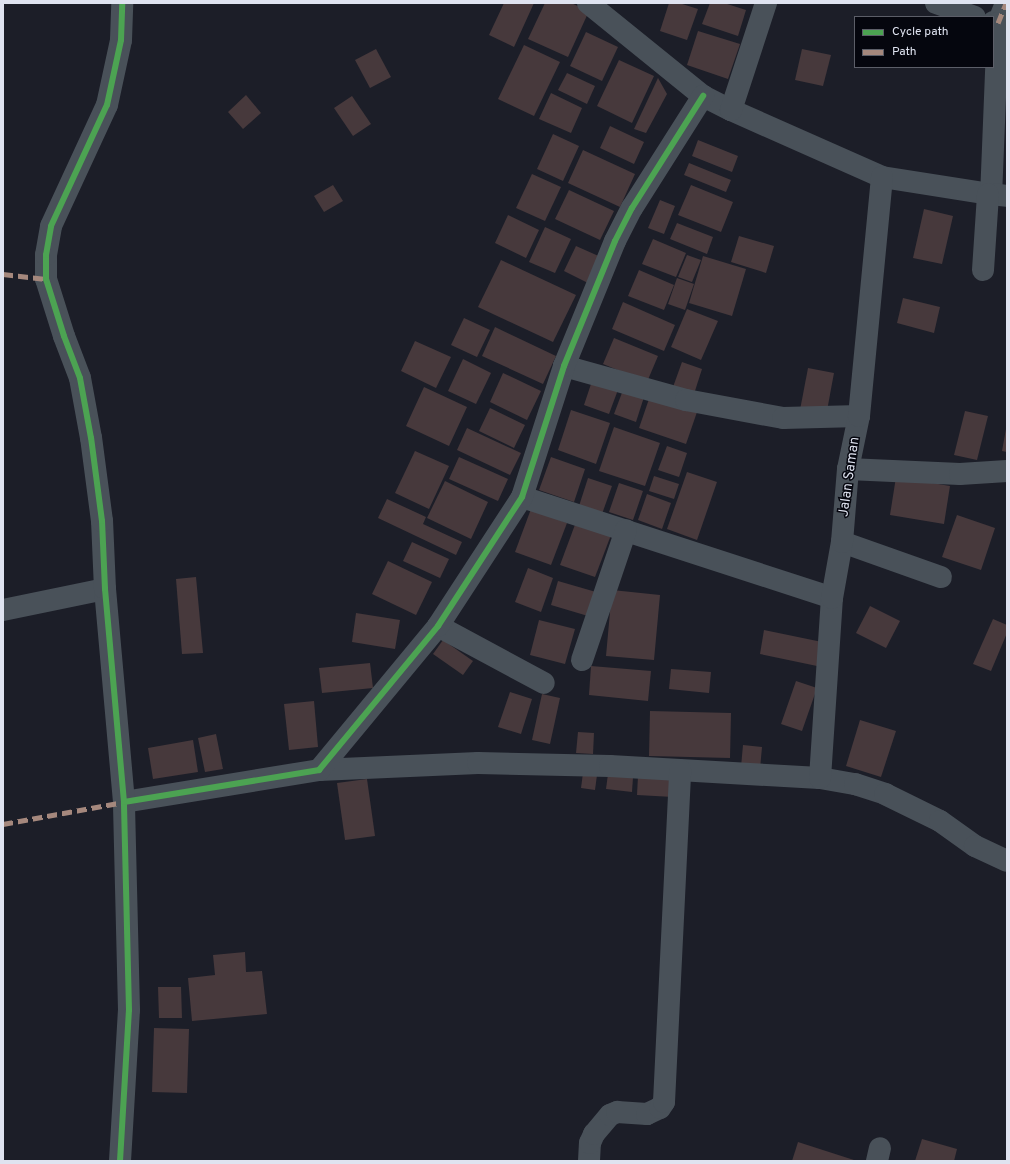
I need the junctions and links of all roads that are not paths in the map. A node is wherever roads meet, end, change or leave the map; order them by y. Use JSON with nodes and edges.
{"nodes":[{"id":1,"x":122,"y":3,"type":"edge"},
{"id":2,"x":588,"y":3,"type":"edge"},
{"id":3,"x":766,"y":3,"type":"edge"},
{"id":4,"x":936,"y":3,"type":"edge"},
{"id":5,"x":1006,"y":3,"type":"edge"},
{"id":6,"x":972,"y":16,"type":"edge"},
{"id":7,"x":999,"y":23,"type":"edge"},
{"id":8,"x":703,"y":96,"type":"junction"},
{"id":9,"x":731,"y":110,"type":"junction"},
{"id":10,"x":882,"y":176,"type":"junction"},
{"id":11,"x":996,"y":195,"type":"edge"},
{"id":12,"x":983,"y":270,"type":"dead end"},
{"id":13,"x":564,"y":366,"type":"junction"},
{"id":14,"x":859,"y":416,"type":"junction"},
{"id":15,"x":848,"y":469,"type":"junction"},
{"id":16,"x":1007,"y":471,"type":"edge"},
{"id":17,"x":522,"y":497,"type":"junction"},
{"id":18,"x":626,"y":530,"type":"junction"},
{"id":19,"x":842,"y":542,"type":"junction"},
{"id":20,"x":941,"y":577,"type":"dead end"},
{"id":21,"x":105,"y":589,"type":"junction"},
{"id":22,"x":832,"y":598,"type":"junction"},
{"id":23,"x":3,"y":610,"type":"edge"},
{"id":24,"x":438,"y":626,"type":"junction"},
{"id":25,"x":582,"y":660,"type":"dead end"},
{"id":26,"x":544,"y":683,"type":"dead end"},
{"id":27,"x":319,"y":770,"type":"junction"},
{"id":28,"x":680,"y":770,"type":"junction"},
{"id":29,"x":820,"y":778,"type":"junction"},
{"id":30,"x":124,"y":802,"type":"junction"},
{"id":31,"x":1007,"y":861,"type":"edge"},
{"id":32,"x":120,"y":1161,"type":"edge"},
{"id":33,"x":588,"y":1161,"type":"edge"}],
"edges":[{"from":1,"to":21,"type":"street"},
{"from":2,"to":8,"type":"street"},
{"from":3,"to":9,"type":"street"},
{"from":4,"to":6,"type":"street"},
{"from":5,"to":7,"type":"street"},
{"from":7,"to":11,"type":"street"},
{"from":8,"to":9,"type":"street"},
{"from":8,"to":13,"type":"street"},
{"from":9,"to":10,"type":"street"},
{"from":10,"to":11,"type":"street"},
{"from":10,"to":14,"type":"street","name":"Jalan Saman"},
{"from":11,"to":12,"type":"street"},
{"from":13,"to":14,"type":"street"},
{"from":13,"to":17,"type":"street"},
{"from":14,"to":15,"type":"street","name":"Jalan Saman"},
{"from":15,"to":16,"type":"street"},
{"from":15,"to":19,"type":"street","name":"Jalan Saman"},
{"from":17,"to":18,"type":"street"},
{"from":17,"to":24,"type":"street"},
{"from":18,"to":22,"type":"street"},
{"from":18,"to":25,"type":"street"},
{"from":19,"to":20,"type":"street"},
{"from":19,"to":22,"type":"street","name":"Jalan Saman"},
{"from":21,"to":23,"type":"street"},
{"from":21,"to":30,"type":"street"},
{"from":22,"to":29,"type":"street","name":"Jalan Saman"},
{"from":24,"to":26,"type":"street"},
{"from":24,"to":27,"type":"street"},
{"from":27,"to":28,"type":"street"},
{"from":27,"to":30,"type":"street"},
{"from":28,"to":29,"type":"street"},
{"from":28,"to":33,"type":"street"},
{"from":29,"to":31,"type":"street"},
{"from":30,"to":32,"type":"street"}]}
